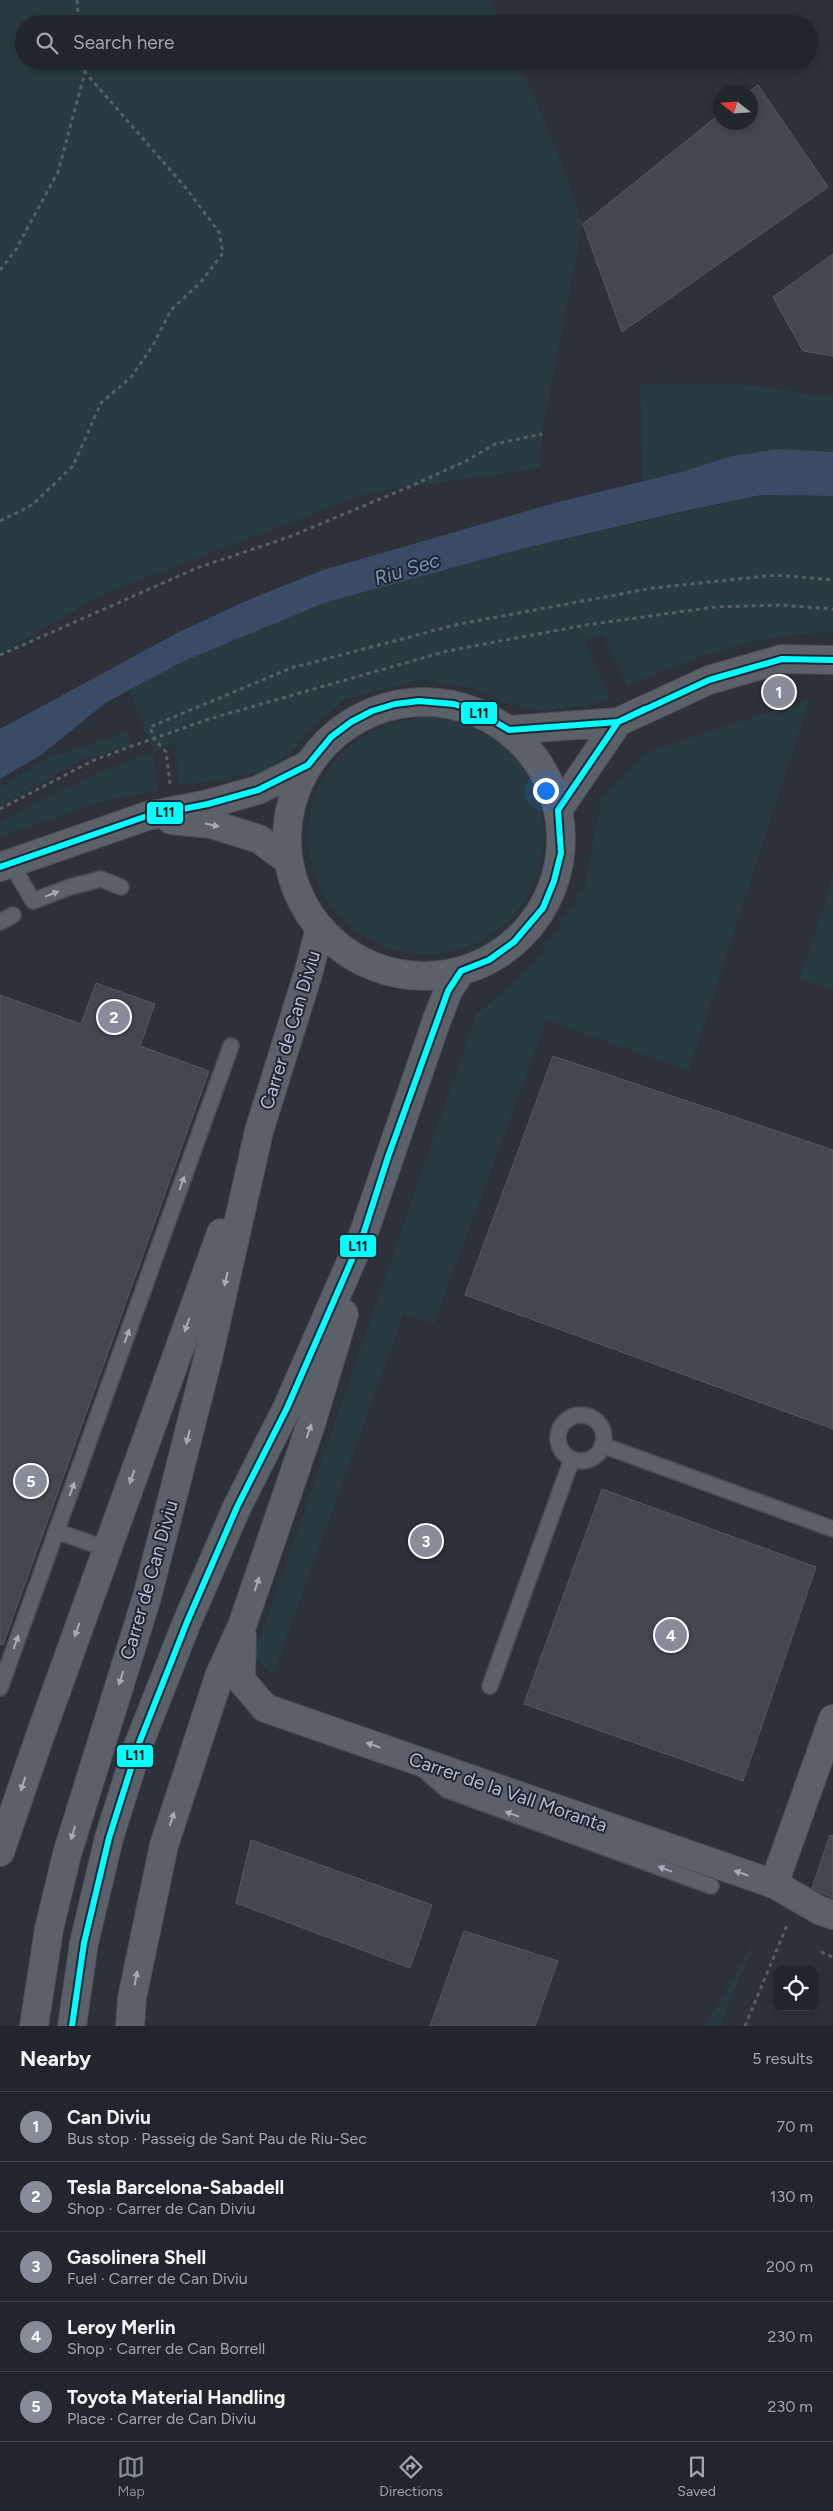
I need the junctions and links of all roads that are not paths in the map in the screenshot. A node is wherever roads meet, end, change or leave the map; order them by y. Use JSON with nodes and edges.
{"nodes":[{"id":1,"x":833,"y":660,"type":"edge"},
{"id":2,"x":618,"y":722,"type":"junction"},
{"id":3,"x":508,"y":730,"type":"junction"},
{"id":4,"x":308,"y":765,"type":"junction"},
{"id":5,"x":558,"y":810,"type":"junction"},
{"id":6,"x":147,"y":816,"type":"junction"},
{"id":7,"x":288,"y":860,"type":"junction"},
{"id":8,"x":5,"y":864,"type":"edge"},
{"id":9,"x":121,"y":887,"type":"dead end"},
{"id":10,"x":320,"y":928,"type":"junction"},
{"id":11,"x":461,"y":971,"type":"junction"},
{"id":12,"x":231,"y":1046,"type":"dead end"},
{"id":13,"x":259,"y":1131,"type":"junction"},
{"id":14,"x":364,"y":1232,"type":"junction"},
{"id":15,"x":602,"y":1445,"type":"junction"},
{"id":16,"x":572,"y":1459,"type":"junction"},
{"id":17,"x":833,"y":1529,"type":"edge"},
{"id":18,"x":56,"y":1531,"type":"junction"},
{"id":19,"x":107,"y":1549,"type":"junction"},
{"id":20,"x":242,"y":1626,"type":"junction"},
{"id":21,"x":490,"y":1686,"type":"dead end"},
{"id":22,"x":0,"y":1688,"type":"edge"},
{"id":23,"x":833,"y":1719,"type":"edge"},
{"id":24,"x":412,"y":1759,"type":"junction"},
{"id":25,"x":0,"y":1852,"type":"edge"},
{"id":26,"x":774,"y":1884,"type":"junction"},
{"id":27,"x":710,"y":1886,"type":"dead end"},
{"id":28,"x":833,"y":1914,"type":"edge"},
{"id":29,"x":34,"y":2026,"type":"edge"},
{"id":30,"x":72,"y":2026,"type":"edge"},
{"id":31,"x":130,"y":2026,"type":"edge"}],
"edges":[{"from":1,"to":2,"type":"street"},
{"from":2,"to":3,"type":"street"},
{"from":2,"to":5,"type":"street"},
{"from":3,"to":4,"type":"street"},
{"from":3,"to":5,"type":"street"},
{"from":4,"to":6,"type":"street"},
{"from":4,"to":7,"type":"street"},
{"from":5,"to":11,"type":"street"},
{"from":6,"to":7,"type":"street","one_way":true},
{"from":6,"to":8,"type":"street"},
{"from":7,"to":10,"type":"street"},
{"from":8,"to":9,"type":"lane","one_way":true},
{"from":10,"to":11,"type":"street"},
{"from":10,"to":13,"type":"street","name":"Carrer de Can Diviu"},
{"from":11,"to":14,"type":"street"},
{"from":18,"to":12,"type":"lane","one_way":true},
{"from":13,"to":19,"type":"street","name":"Carrer de Can Diviu","one_way":true},
{"from":13,"to":29,"type":"street","name":"Carrer de Can Diviu","one_way":true},
{"from":20,"to":14,"type":"street","one_way":true},
{"from":14,"to":30,"type":"street"},
{"from":15,"to":16,"type":"lane"},
{"from":15,"to":16,"type":"lane"},
{"from":15,"to":17,"type":"lane"},
{"from":16,"to":21,"type":"lane"},
{"from":18,"to":19,"type":"lane"},
{"from":22,"to":18,"type":"lane","one_way":true},
{"from":19,"to":25,"type":"street","name":"Carrer de Can Diviu","one_way":true},
{"from":24,"to":20,"type":"street","name":"Carrer de la Vall Moranta","one_way":true},
{"from":31,"to":20,"type":"street","one_way":true},
{"from":23,"to":26,"type":"street"},
{"from":26,"to":24,"type":"street","name":"Carrer de la Vall Moranta","one_way":true},
{"from":27,"to":24,"type":"lane","one_way":true},
{"from":26,"to":28,"type":"street","name":"Carrer de la Vall Moranta"}]}
